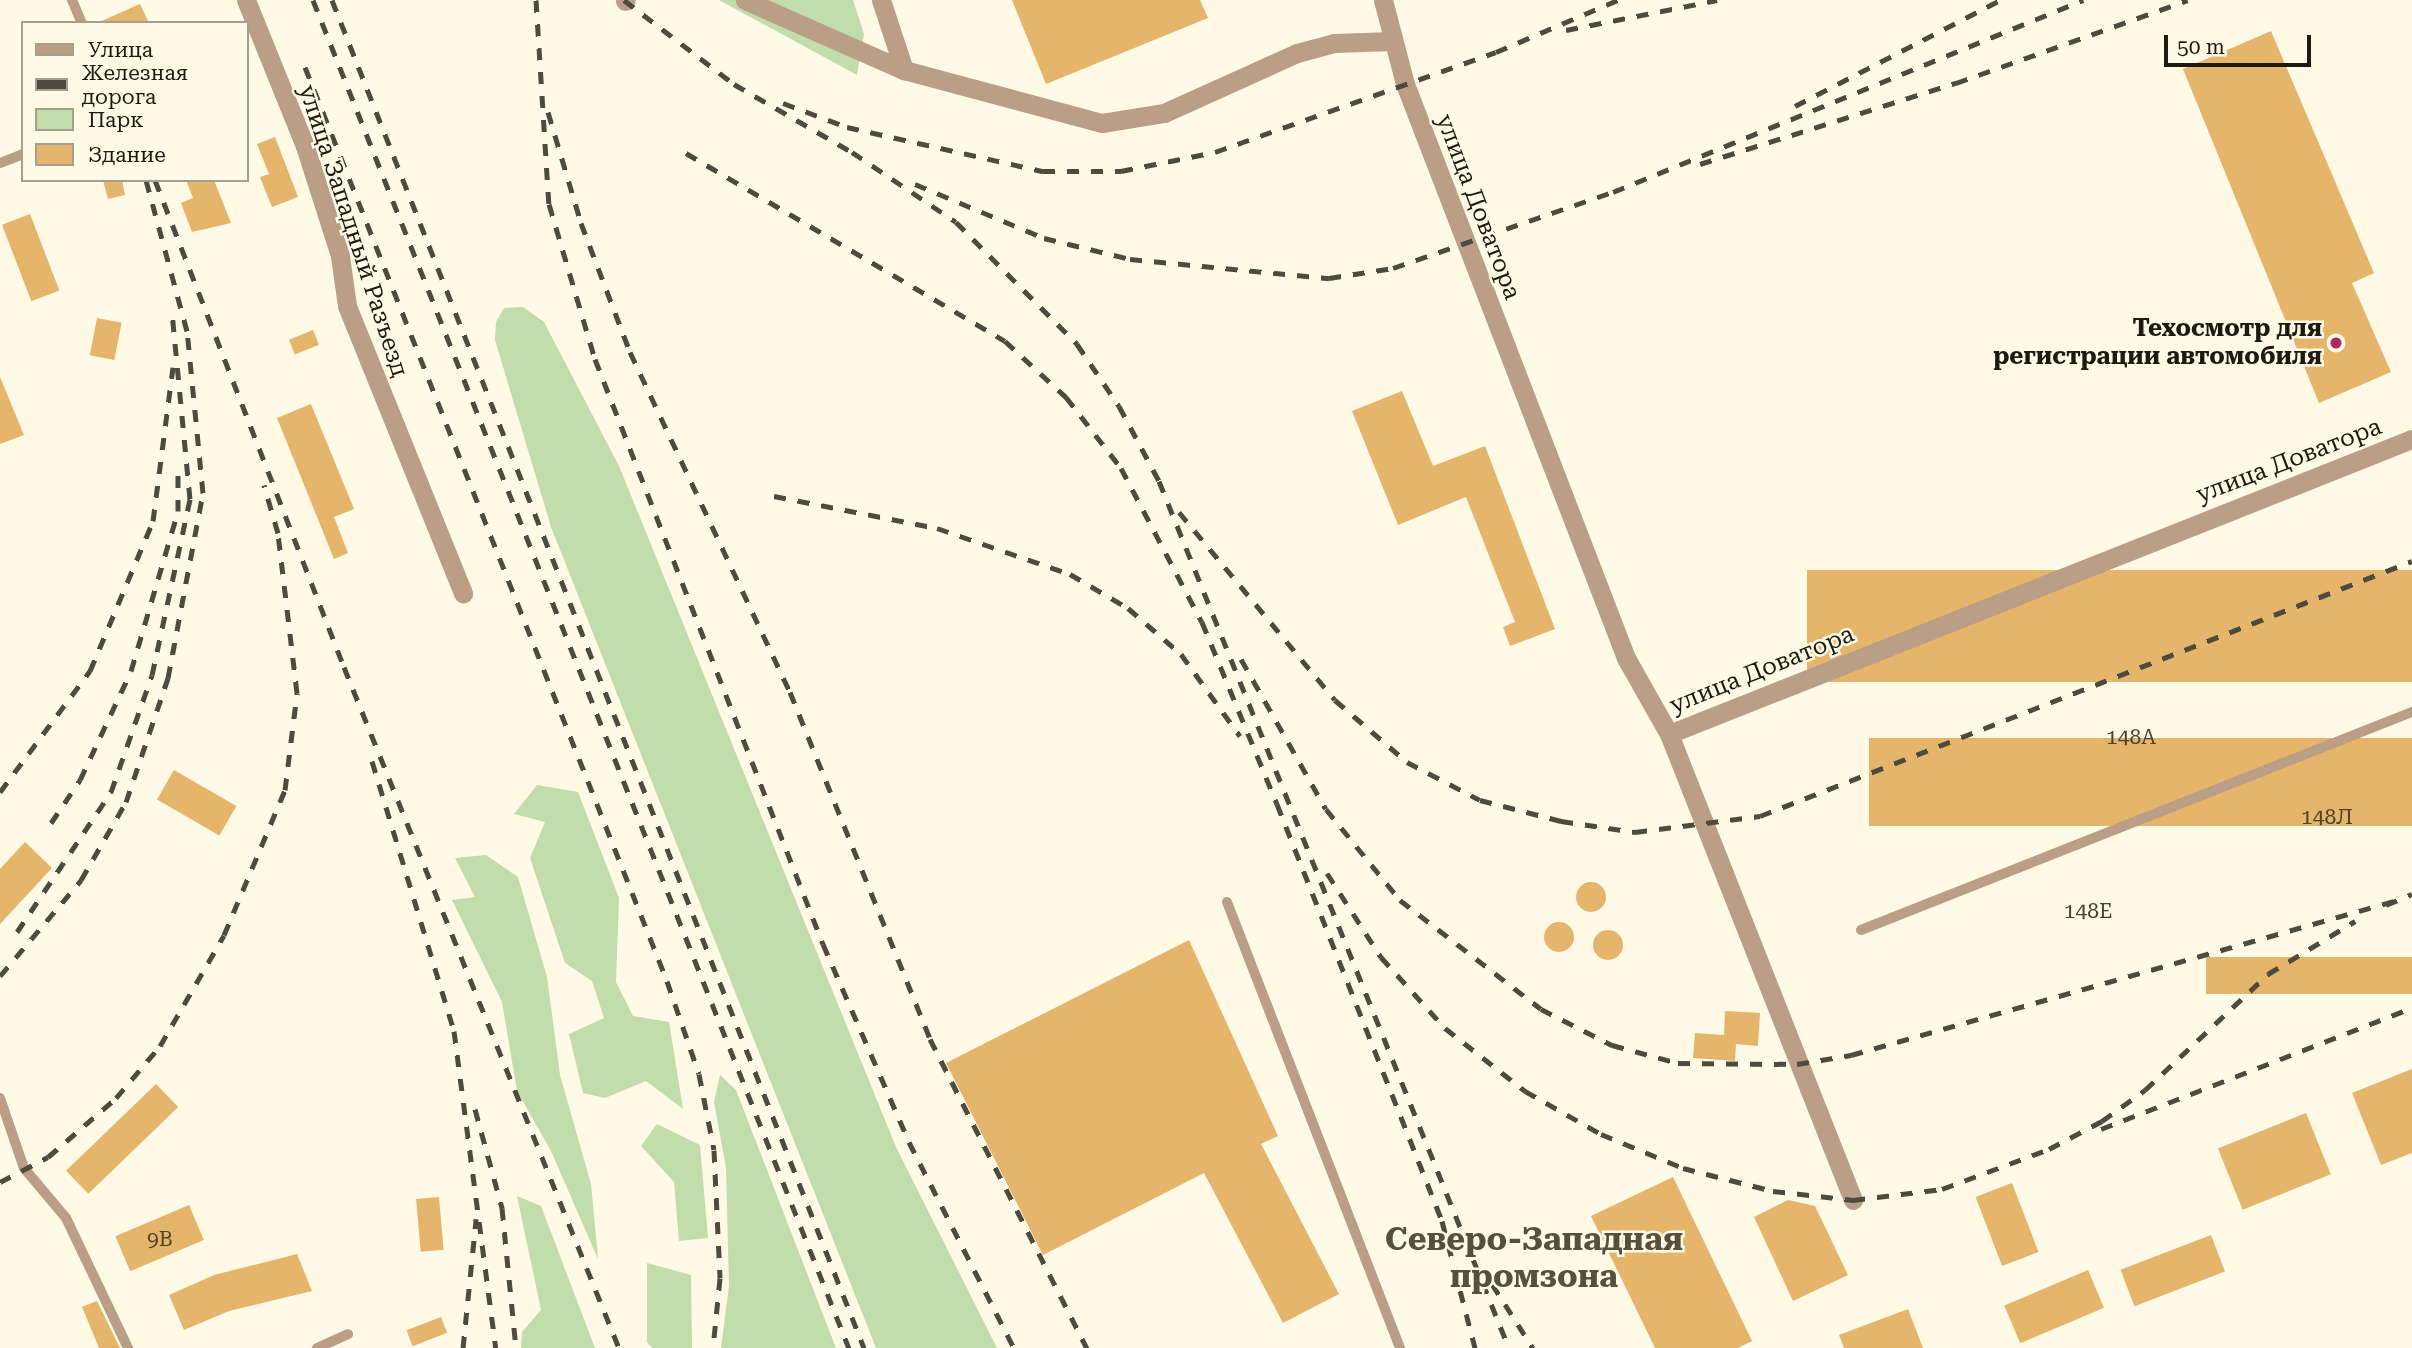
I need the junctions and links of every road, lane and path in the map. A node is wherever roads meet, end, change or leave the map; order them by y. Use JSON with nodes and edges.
{"nodes":[{"id":1,"x":72,"y":0,"type":"edge"},
{"id":2,"x":246,"y":0,"type":"edge"},
{"id":3,"x":745,"y":0,"type":"edge"},
{"id":4,"x":881,"y":0,"type":"edge"},
{"id":5,"x":1383,"y":0,"type":"edge"},
{"id":6,"x":81,"y":21,"type":"edge"},
{"id":7,"x":1393,"y":41,"type":"junction"},
{"id":8,"x":904,"y":70,"type":"junction"},
{"id":9,"x":21,"y":155,"type":"edge"},
{"id":10,"x":0,"y":163,"type":"edge"},
{"id":11,"x":2412,"y":439,"type":"edge"},
{"id":12,"x":463,"y":593,"type":"dead end"},
{"id":13,"x":2412,"y":712,"type":"edge"},
{"id":14,"x":1669,"y":734,"type":"junction"},
{"id":15,"x":1227,"y":902,"type":"dead end"},
{"id":16,"x":1861,"y":930,"type":"dead end"},
{"id":17,"x":0,"y":1098,"type":"edge"},
{"id":18,"x":1853,"y":1200,"type":"dead end"},
{"id":19,"x":348,"y":1334,"type":"dead end"},
{"id":20,"x":128,"y":1348,"type":"edge"},
{"id":21,"x":317,"y":1348,"type":"edge"},
{"id":22,"x":1400,"y":1348,"type":"edge"}],
"edges":[{"from":1,"to":6,"type":"lane"},
{"from":2,"to":12,"type":"street","name":"улица Западный Разъезд"},
{"from":3,"to":8,"type":"street"},
{"from":4,"to":8,"type":"street"},
{"from":5,"to":7,"type":"street","name":"улица Доватора"},
{"from":7,"to":8,"type":"street"},
{"from":7,"to":14,"type":"street","name":"улица Доватора"},
{"from":9,"to":10,"type":"lane"},
{"from":11,"to":14,"type":"street","name":"улица Доватора"},
{"from":13,"to":16,"type":"lane"},
{"from":14,"to":18,"type":"street"},
{"from":15,"to":22,"type":"lane"},
{"from":17,"to":20,"type":"lane"},
{"from":19,"to":21,"type":"lane"}]}
